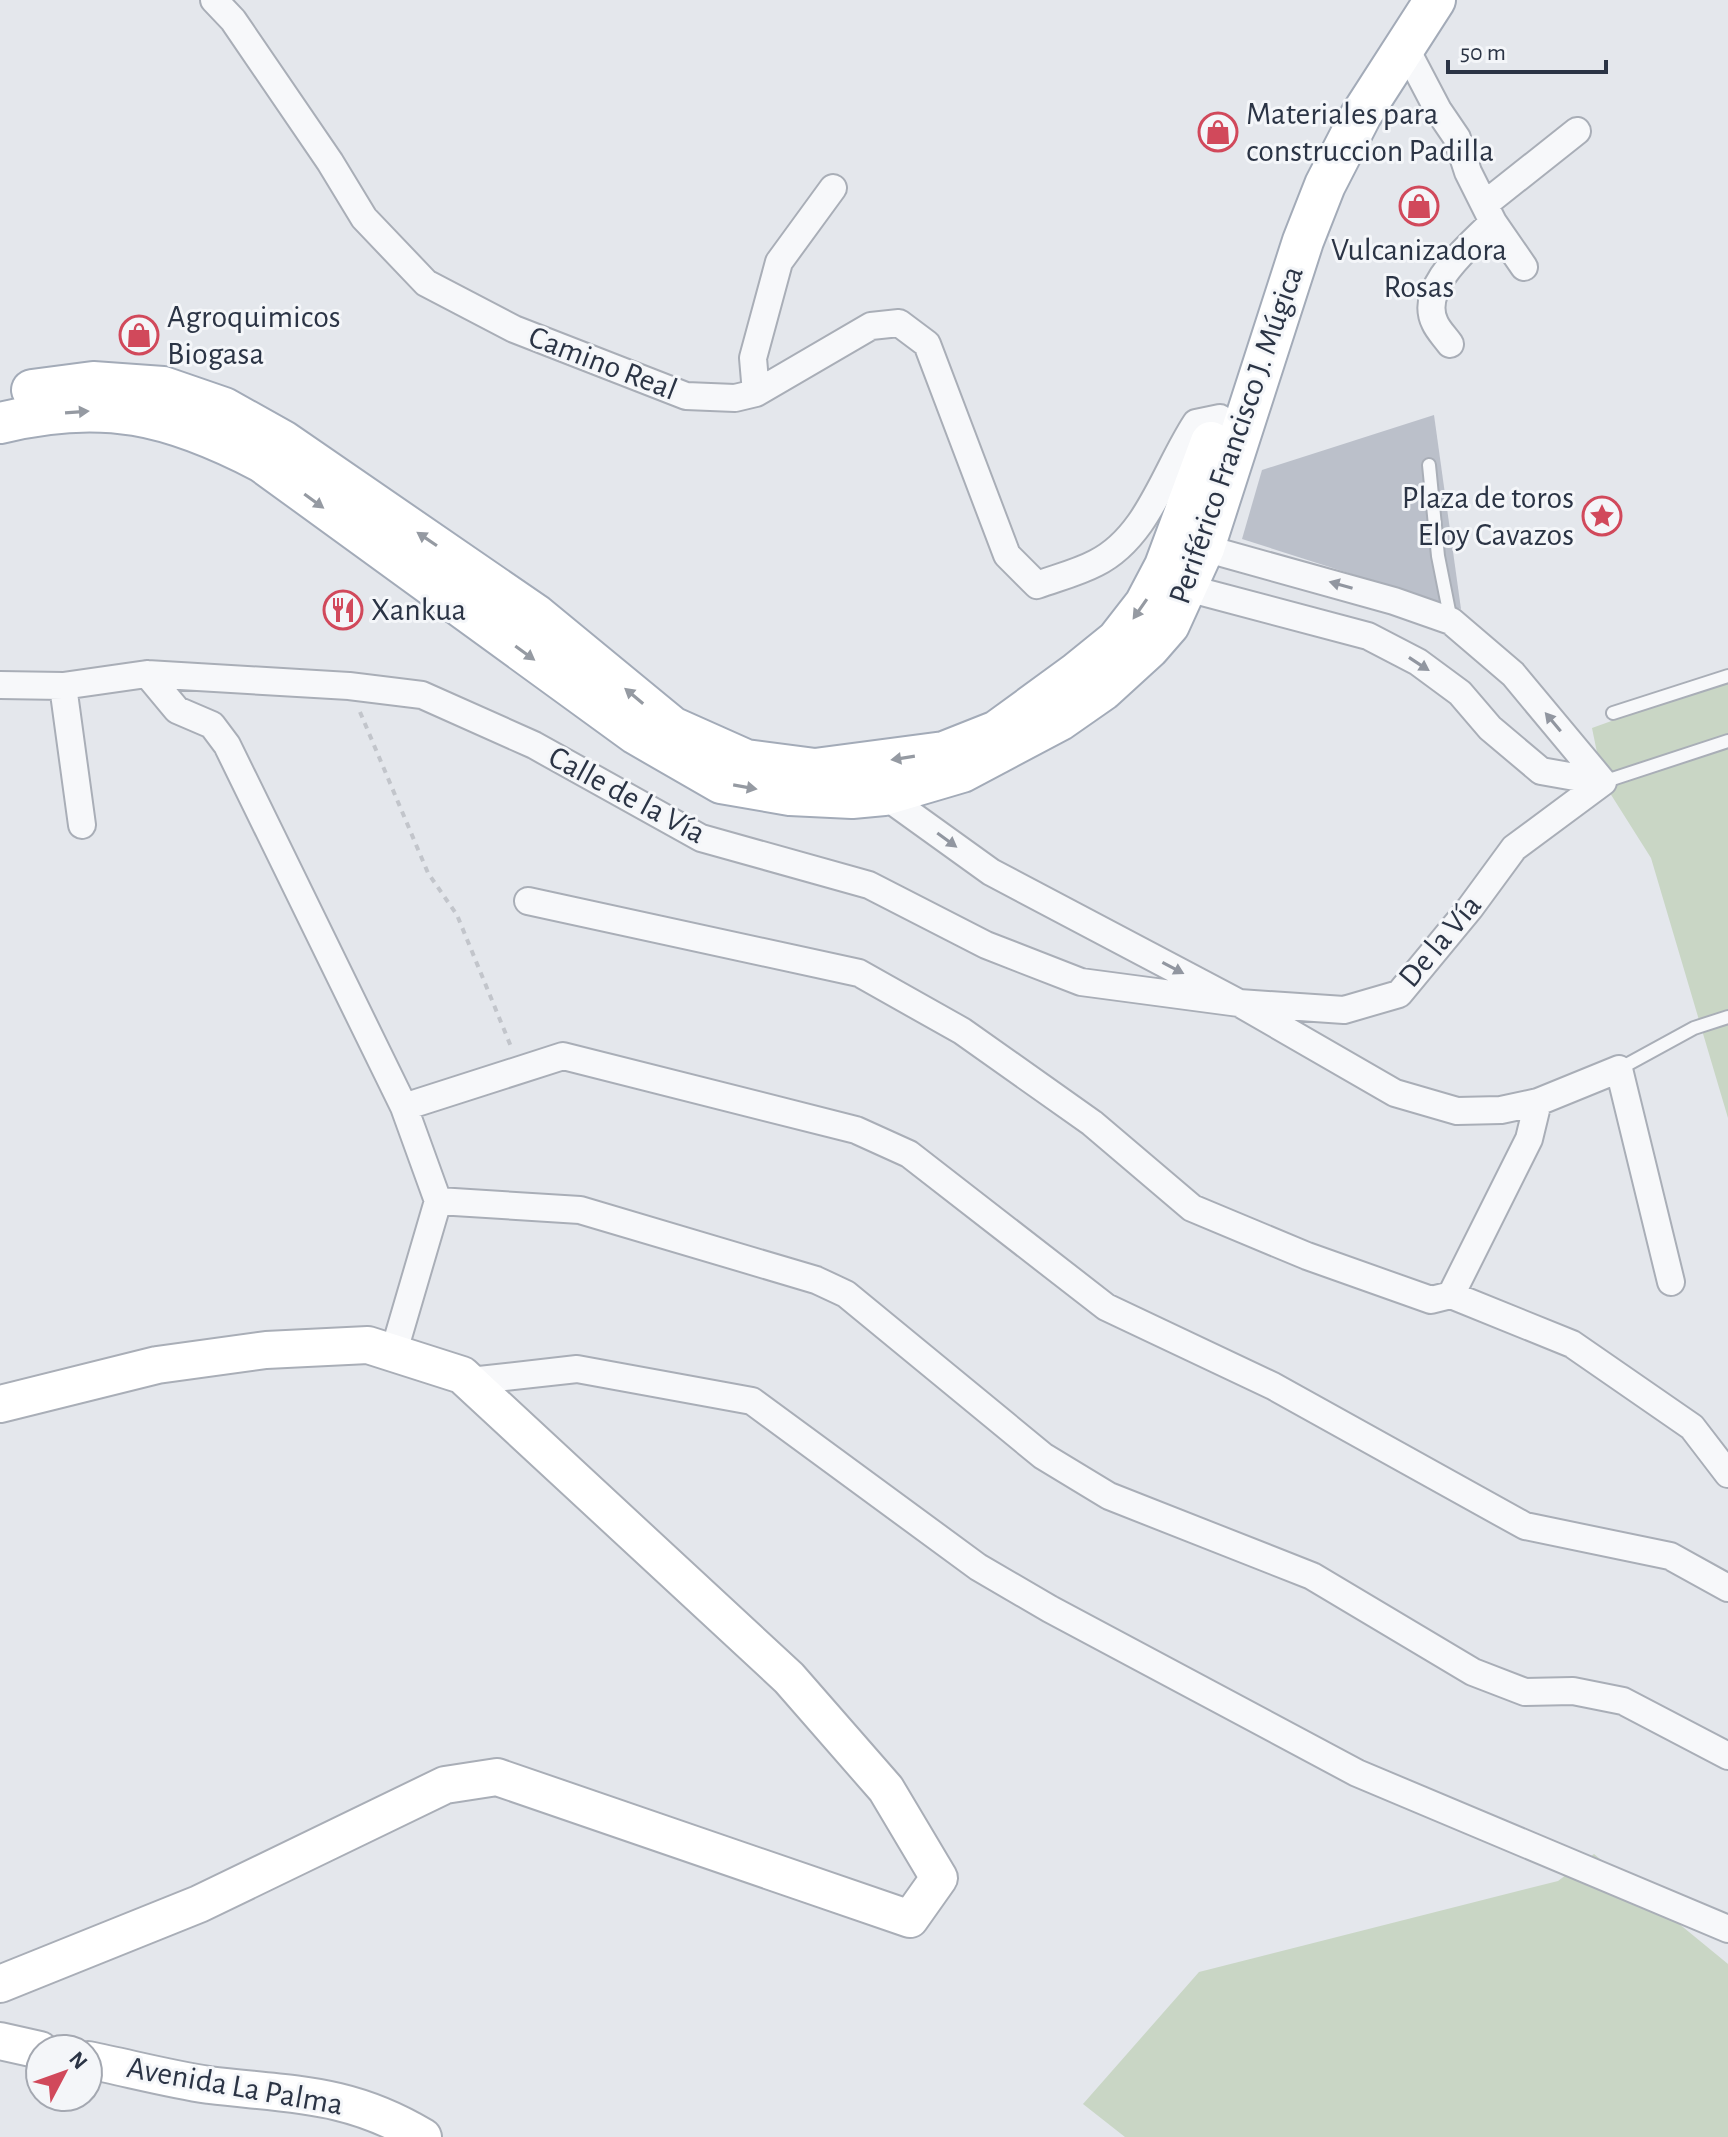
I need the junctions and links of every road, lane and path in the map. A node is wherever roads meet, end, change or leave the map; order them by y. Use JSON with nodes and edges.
{"nodes":[{"id":1,"x":214,"y":0,"type":"edge"},
{"id":2,"x":1404,"y":0,"type":"edge"},
{"id":3,"x":1435,"y":0,"type":"edge"},
{"id":4,"x":1405,"y":47,"type":"junction"},
{"id":5,"x":1577,"y":131,"type":"dead end"},
{"id":6,"x":833,"y":188,"type":"dead end"},
{"id":7,"x":1489,"y":213,"type":"junction"},
{"id":8,"x":1524,"y":267,"type":"dead end"},
{"id":9,"x":1450,"y":344,"type":"dead end"},
{"id":10,"x":756,"y":393,"type":"junction"},
{"id":11,"x":0,"y":396,"type":"edge"},
{"id":12,"x":1220,"y":418,"type":"junction"},
{"id":13,"x":0,"y":423,"type":"edge"},
{"id":14,"x":1429,"y":465,"type":"dead end"},
{"id":15,"x":1204,"y":548,"type":"junction"},
{"id":16,"x":1187,"y":588,"type":"junction"},
{"id":17,"x":1451,"y":621,"type":"junction"},
{"id":18,"x":147,"y":674,"type":"junction"},
{"id":19,"x":1728,"y":676,"type":"edge"},
{"id":20,"x":0,"y":685,"type":"edge"},
{"id":21,"x":63,"y":686,"type":"junction"},
{"id":22,"x":349,"y":686,"type":"junction"},
{"id":23,"x":1613,"y":713,"type":"dead end"},
{"id":24,"x":1728,"y":741,"type":"edge"},
{"id":25,"x":1603,"y":782,"type":"junction"},
{"id":26,"x":884,"y":795,"type":"junction"},
{"id":27,"x":82,"y":825,"type":"dead end"},
{"id":28,"x":528,"y":901,"type":"dead end"},
{"id":29,"x":1239,"y":1003,"type":"junction"},
{"id":30,"x":1728,"y":1017,"type":"edge"},
{"id":31,"x":1619,"y":1069,"type":"junction"},
{"id":32,"x":520,"y":1070,"type":"junction"},
{"id":33,"x":1538,"y":1102,"type":"junction"},
{"id":34,"x":404,"y":1107,"type":"junction"},
{"id":35,"x":438,"y":1201,"type":"junction"},
{"id":36,"x":1671,"y":1282,"type":"dead end"},
{"id":37,"x":1451,"y":1295,"type":"junction"},
{"id":38,"x":394,"y":1351,"type":"junction"},
{"id":39,"x":470,"y":1381,"type":"junction"},
{"id":40,"x":0,"y":1404,"type":"edge"},
{"id":41,"x":1728,"y":1474,"type":"edge"},
{"id":42,"x":1728,"y":1588,"type":"edge"},
{"id":43,"x":1728,"y":1756,"type":"edge"},
{"id":44,"x":1728,"y":1929,"type":"edge"},
{"id":45,"x":0,"y":1984,"type":"edge"},
{"id":46,"x":0,"y":2041,"type":"edge"},
{"id":47,"x":24,"y":2046,"type":"edge"},
{"id":48,"x":104,"y":2063,"type":"edge"},
{"id":49,"x":423,"y":2137,"type":"edge"}],
"edges":[{"from":1,"to":10,"type":"street","name":"Camino Real"},
{"from":2,"to":12,"type":"main road","name":"Periférico Francisco J. Múgica"},
{"from":3,"to":4,"type":"main road","name":"Periférico Francisco J. Múgica"},
{"from":4,"to":7,"type":"street"},
{"from":4,"to":15,"type":"main road","name":"Periférico Francisco J. Múgica"},
{"from":5,"to":7,"type":"street"},
{"from":6,"to":10,"type":"street"},
{"from":7,"to":8,"type":"street"},
{"from":7,"to":9,"type":"street"},
{"from":10,"to":12,"type":"street","name":"Camino Real"},
{"from":12,"to":11,"type":"main road","name":"Periférico Francisco J. Múgica","one_way":true},
{"from":13,"to":26,"type":"main road","name":"Periférico Francisco J. Múgica","one_way":true},
{"from":14,"to":17,"type":"lane"},
{"from":15,"to":16,"type":"main road","name":"Periférico Francisco J. Múgica"},
{"from":17,"to":15,"type":"street","one_way":true},
{"from":16,"to":25,"type":"street","one_way":true},
{"from":16,"to":26,"type":"main road","name":"Periférico Francisco J. Múgica"},
{"from":25,"to":17,"type":"street","one_way":true},
{"from":18,"to":21,"type":"street","name":"Calle de la Vía"},
{"from":18,"to":22,"type":"street","name":"Calle de la Vía"},
{"from":18,"to":34,"type":"street"},
{"from":19,"to":23,"type":"lane"},
{"from":20,"to":21,"type":"street","name":"Calle de la Vía"},
{"from":21,"to":27,"type":"street"},
{"from":22,"to":29,"type":"street","name":"Calle de la Vía"},
{"from":22,"to":32,"type":"path"},
{"from":24,"to":25,"type":"lane"},
{"from":25,"to":29,"type":"street","name":"De la Vía"},
{"from":26,"to":29,"type":"street","one_way":true},
{"from":28,"to":37,"type":"street"},
{"from":29,"to":33,"type":"street"},
{"from":30,"to":31,"type":"lane"},
{"from":31,"to":33,"type":"street"},
{"from":31,"to":36,"type":"street"},
{"from":32,"to":34,"type":"street"},
{"from":32,"to":42,"type":"street"},
{"from":33,"to":37,"type":"street"},
{"from":34,"to":35,"type":"street"},
{"from":35,"to":38,"type":"street"},
{"from":35,"to":43,"type":"street"},
{"from":37,"to":41,"type":"street"},
{"from":38,"to":39,"type":"street"},
{"from":38,"to":40,"type":"street"},
{"from":39,"to":44,"type":"street"},
{"from":39,"to":45,"type":"street"},
{"from":46,"to":47,"type":"street"},
{"from":48,"to":49,"type":"street","name":"Avenida La Palma"}]}
